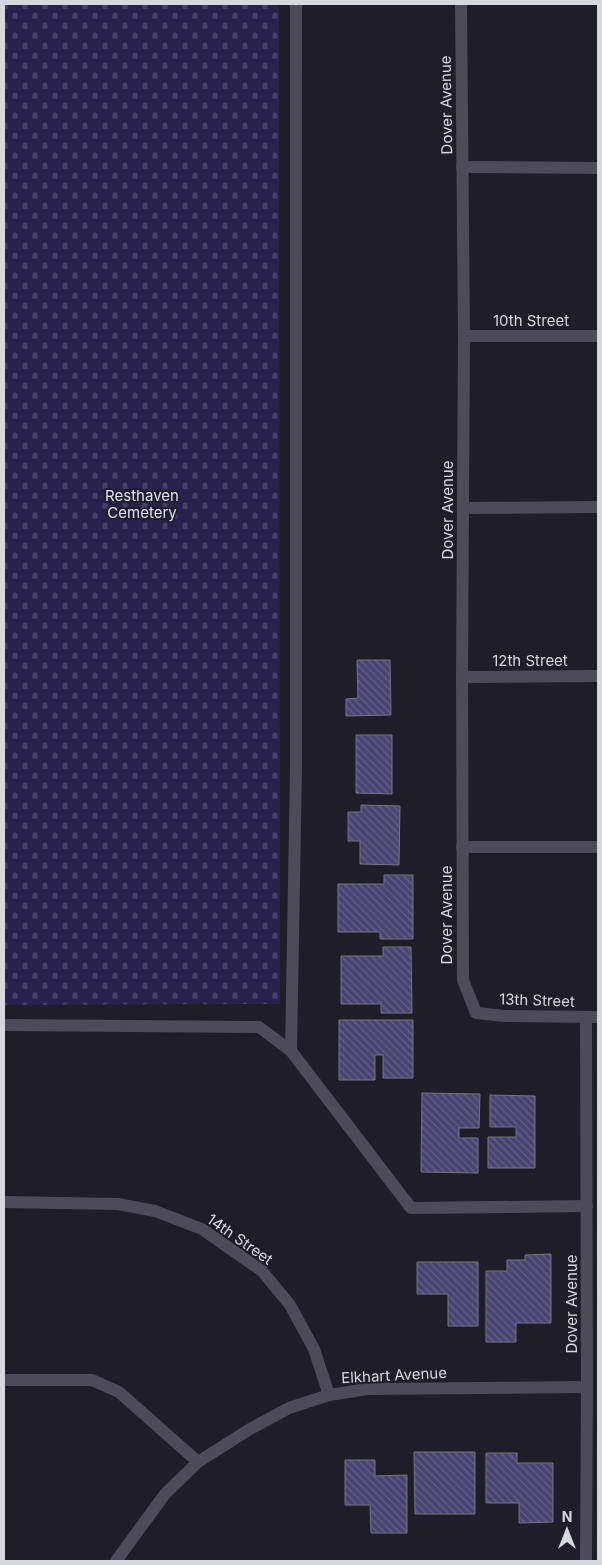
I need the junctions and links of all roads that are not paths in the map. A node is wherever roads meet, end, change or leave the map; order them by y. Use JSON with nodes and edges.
{"nodes":[{"id":1,"x":296,"y":4,"type":"edge"},
{"id":2,"x":461,"y":4,"type":"edge"},
{"id":3,"x":462,"y":167,"type":"junction"},
{"id":4,"x":598,"y":168,"type":"edge"},
{"id":5,"x":464,"y":336,"type":"junction"},
{"id":6,"x":598,"y":336,"type":"edge"},
{"id":7,"x":463,"y":508,"type":"junction"},
{"id":8,"x":598,"y":508,"type":"edge"},
{"id":9,"x":598,"y":676,"type":"edge"},
{"id":10,"x":462,"y":677,"type":"junction"},
{"id":11,"x":462,"y":847,"type":"junction"},
{"id":12,"x":598,"y":847,"type":"edge"},
{"id":13,"x":476,"y":1013,"type":"joint"},
{"id":14,"x":592,"y":1017,"type":"edge"},
{"id":15,"x":4,"y":1025,"type":"edge"},
{"id":16,"x":291,"y":1051,"type":"junction"},
{"id":17,"x":4,"y":1202,"type":"edge"},
{"id":18,"x":587,"y":1206,"type":"junction"},
{"id":19,"x":4,"y":1380,"type":"edge"},
{"id":20,"x":588,"y":1386,"type":"junction"},
{"id":21,"x":329,"y":1395,"type":"junction"},
{"id":22,"x":198,"y":1462,"type":"junction"},
{"id":23,"x":116,"y":1561,"type":"edge"},
{"id":24,"x":586,"y":1561,"type":"edge"}],
"edges":[{"from":1,"to":16,"type":"street"},
{"from":2,"to":3,"type":"street","name":"Dover Avenue"},
{"from":3,"to":4,"type":"street"},
{"from":3,"to":5,"type":"street","name":"Dover Avenue"},
{"from":5,"to":6,"type":"street","name":"10th Street"},
{"from":5,"to":7,"type":"street","name":"Dover Avenue"},
{"from":7,"to":8,"type":"street"},
{"from":7,"to":10,"type":"street","name":"Dover Avenue"},
{"from":9,"to":10,"type":"street","name":"12th Street"},
{"from":10,"to":11,"type":"street","name":"Dover Avenue"},
{"from":11,"to":12,"type":"street"},
{"from":11,"to":13,"type":"street","name":"Dover Avenue"},
{"from":13,"to":14,"type":"street","name":"13th Street"},
{"from":14,"to":18,"type":"street","name":"Dover Avenue"},
{"from":15,"to":16,"type":"street"},
{"from":16,"to":18,"type":"street"},
{"from":17,"to":21,"type":"street","name":"14th Street"},
{"from":18,"to":20,"type":"street","name":"Dover Avenue"},
{"from":19,"to":22,"type":"street"},
{"from":20,"to":21,"type":"street","name":"Elkhart Avenue"},
{"from":20,"to":24,"type":"street","name":"Dover Avenue"},
{"from":21,"to":22,"type":"street","name":"Elkhart Avenue"},
{"from":22,"to":23,"type":"street","name":"Elkhart Avenue"}]}
